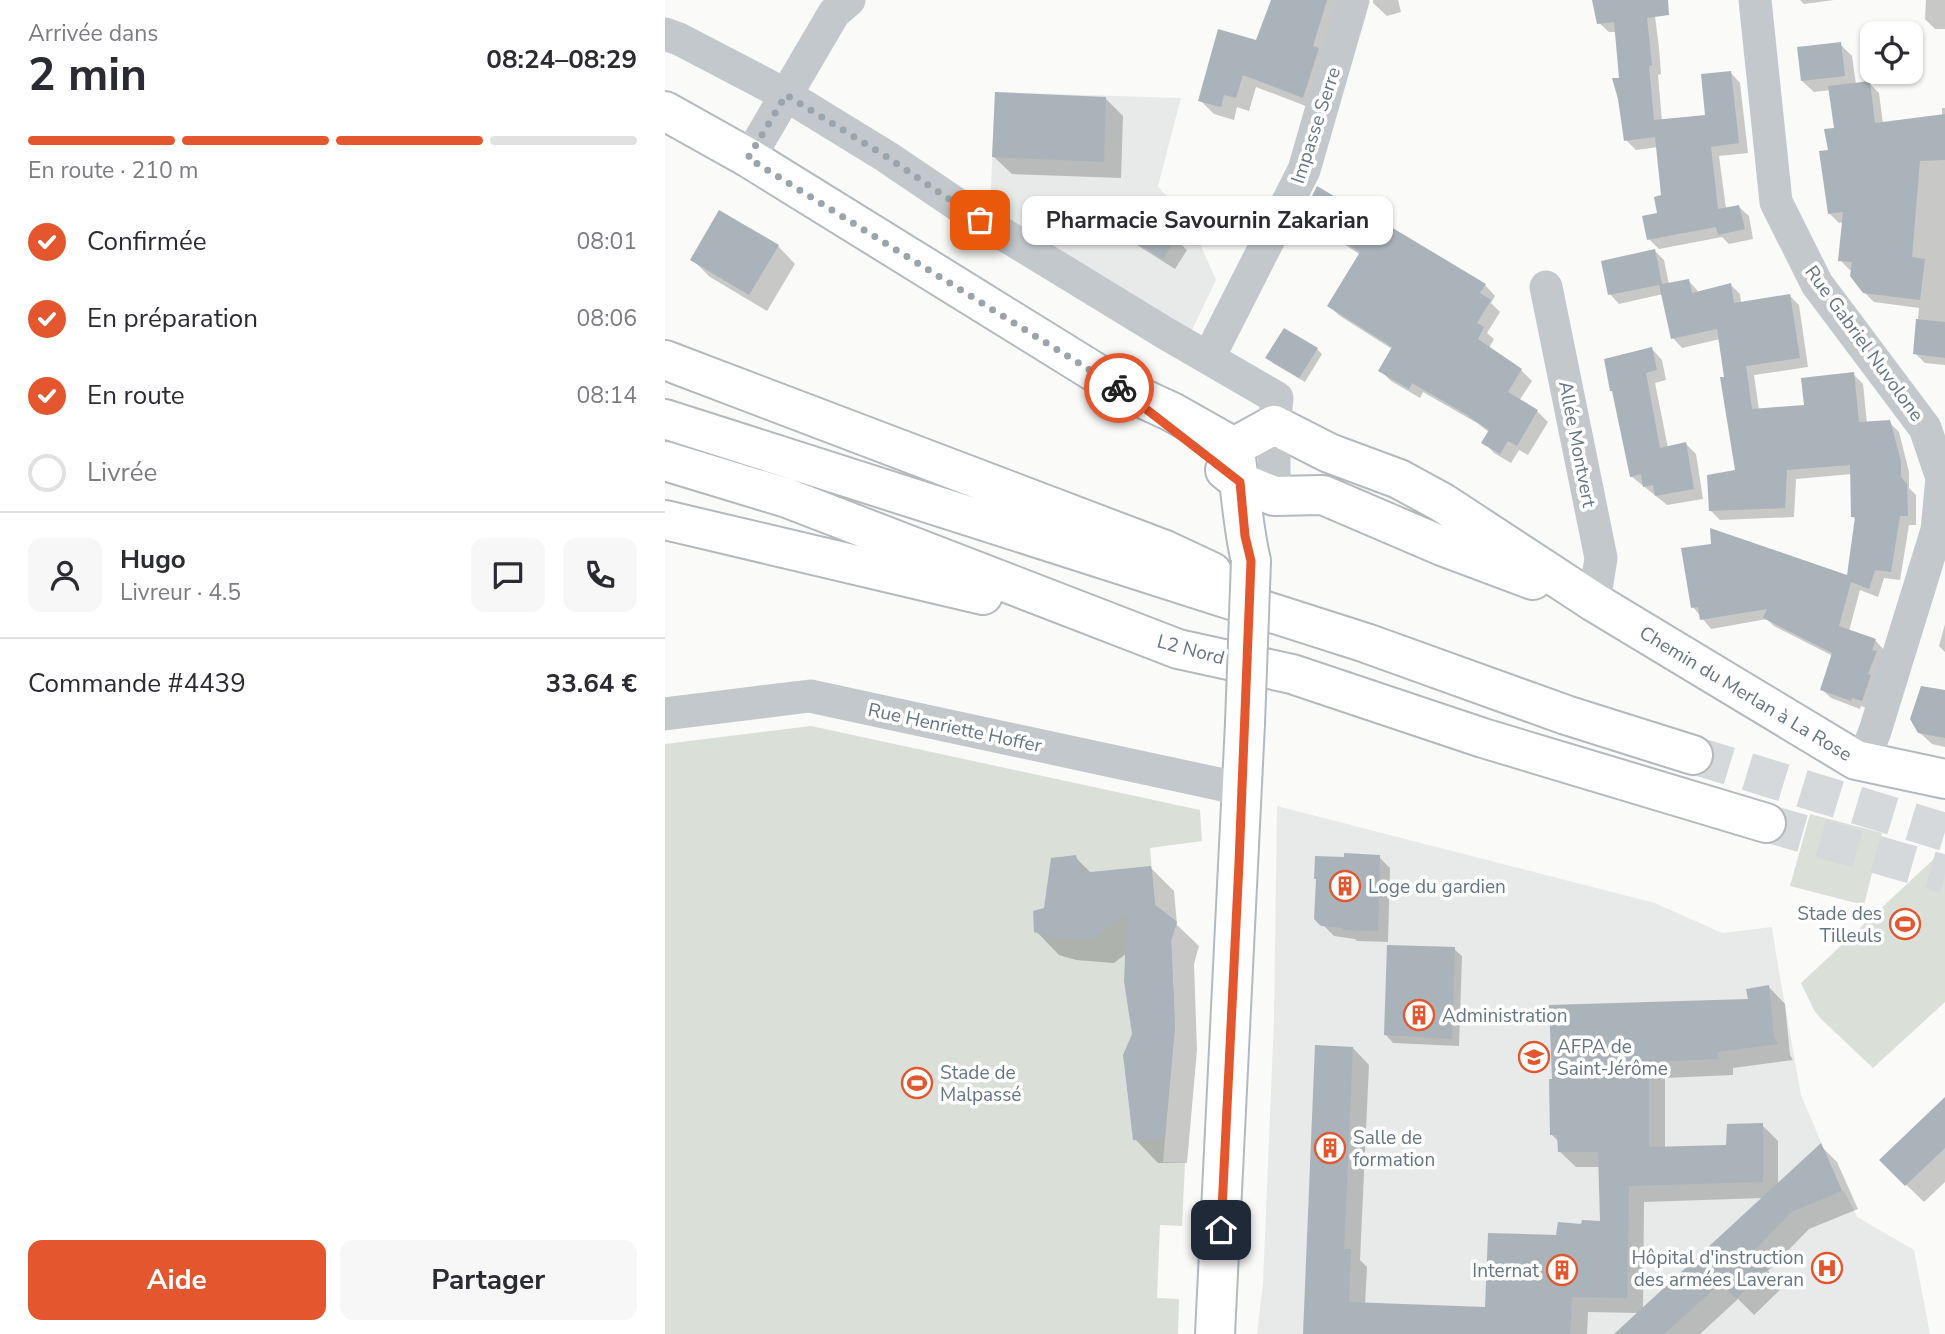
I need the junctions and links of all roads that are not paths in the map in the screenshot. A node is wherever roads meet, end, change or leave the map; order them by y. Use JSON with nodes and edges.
{"nodes":[{"id":1,"x":849,"y":0,"type":"edge"},
{"id":2,"x":1353,"y":0,"type":"edge"},
{"id":3,"x":1755,"y":0,"type":"edge"},
{"id":4,"x":665,"y":34,"type":"edge"},
{"id":5,"x":786,"y":95,"type":"junction"},
{"id":6,"x":665,"y":111,"type":"edge"},
{"id":7,"x":748,"y":158,"type":"junction"},
{"id":8,"x":1546,"y":287,"type":"dead end"},
{"id":9,"x":1209,"y":357,"type":"junction"},
{"id":10,"x":665,"y":360,"type":"edge"},
{"id":11,"x":665,"y":419,"type":"edge"},
{"id":12,"x":1274,"y":425,"type":"junction"},
{"id":13,"x":665,"y":461,"type":"edge"},
{"id":14,"x":1249,"y":475,"type":"junction"},
{"id":15,"x":665,"y":520,"type":"edge"},
{"id":16,"x":1594,"y":602,"type":"junction"},
{"id":17,"x":1366,"y":643,"type":"junction"},
{"id":18,"x":1178,"y":649,"type":"junction"},
{"id":19,"x":665,"y":714,"type":"edge"},
{"id":20,"x":1693,"y":755,"type":"tunnel mouth"},
{"id":21,"x":1856,"y":760,"type":"junction"},
{"id":22,"x":1945,"y":779,"type":"edge"},
{"id":23,"x":1242,"y":789,"type":"junction"},
{"id":24,"x":1766,"y":823,"type":"tunnel mouth"},
{"id":25,"x":1215,"y":1334,"type":"edge"}],
"edges":[{"from":1,"to":5,"type":"street"},
{"from":2,"to":9,"type":"street","name":"Impasse Serre"},
{"from":3,"to":21,"type":"street","name":"Rue Gabriel Nuvolone"},
{"from":4,"to":5,"type":"street"},
{"from":5,"to":7,"type":"street"},
{"from":5,"to":9,"type":"street"},
{"from":6,"to":7,"type":"main road"},
{"from":7,"to":14,"type":"main road"},
{"from":8,"to":16,"type":"street","name":"Allée Montvert"},
{"from":9,"to":12,"type":"street"},
{"from":10,"to":17,"type":"main road"},
{"from":11,"to":17,"type":"main road"},
{"from":12,"to":14,"type":"main road"},
{"from":12,"to":14,"type":"street"},
{"from":12,"to":16,"type":"main road","name":"Chemin du Merlan à La Rose"},
{"from":13,"to":18,"type":"main road","name":"L2 Nord"},
{"from":14,"to":16,"type":"main road","name":"Chemin du Merlan à La Rose"},
{"from":14,"to":23,"type":"main road","bridge":true},
{"from":15,"to":18,"type":"main road"},
{"from":16,"to":21,"type":"main road","name":"Chemin du Merlan à La Rose"},
{"from":17,"to":20,"type":"main road"},
{"from":18,"to":24,"type":"main road","name":"L2 Nord"},
{"from":19,"to":23,"type":"street","name":"Rue Henriette Hoffer"},
{"from":21,"to":22,"type":"main road","name":"Chemin du Merlan à La Rose"},
{"from":23,"to":25,"type":"main road"}]}
